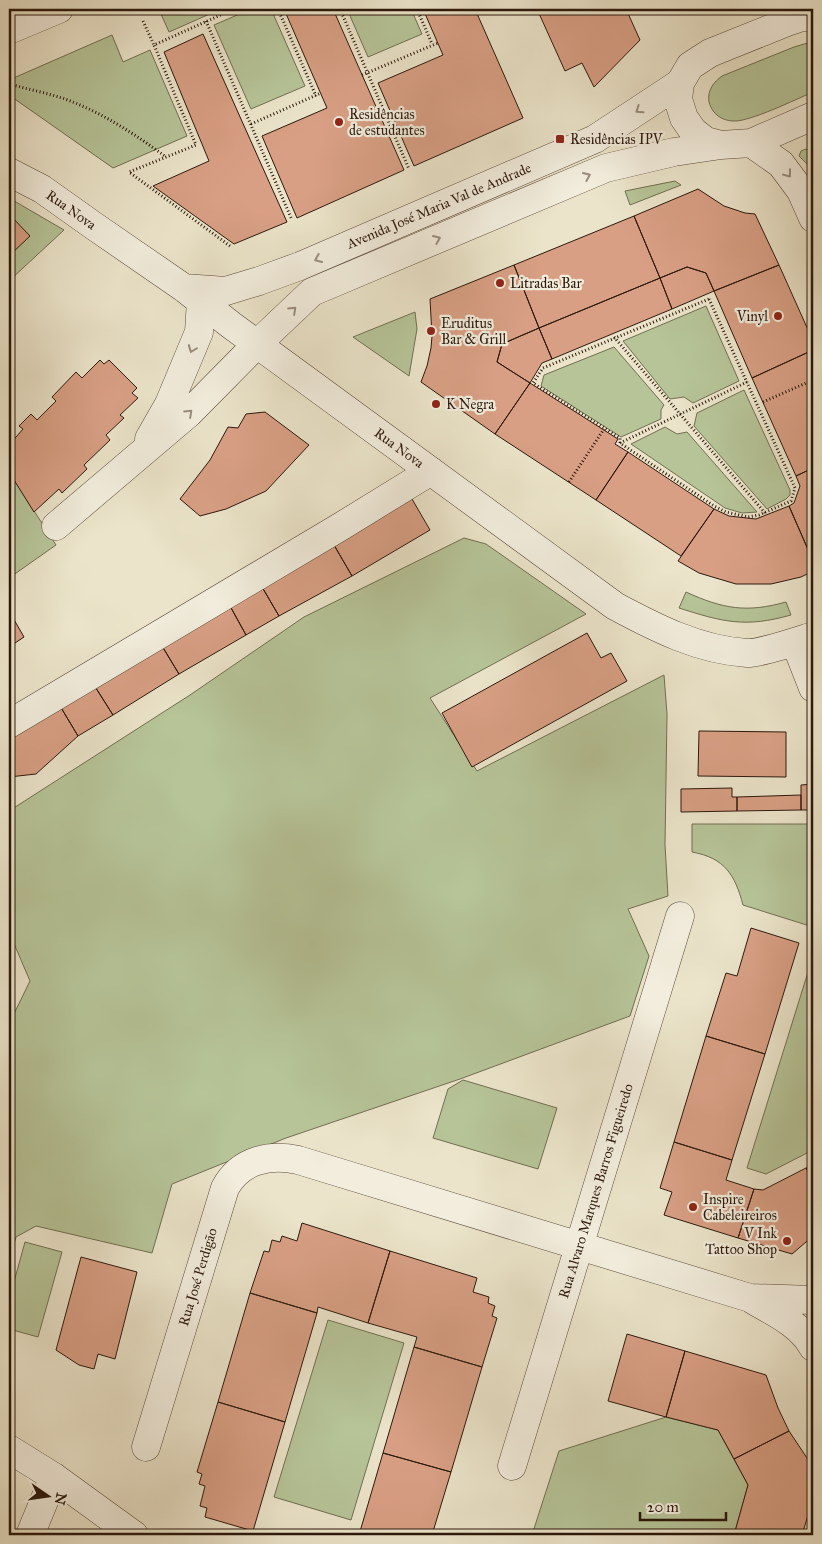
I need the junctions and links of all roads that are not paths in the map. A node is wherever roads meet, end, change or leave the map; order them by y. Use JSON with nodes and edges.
{"nodes":[{"id":1,"x":60,"y":9,"type":"edge"},
{"id":2,"x":813,"y":17,"type":"edge"},
{"id":3,"x":9,"y":30,"type":"edge"},
{"id":4,"x":680,"y":83,"type":"junction"},
{"id":5,"x":813,"y":116,"type":"edge"},
{"id":6,"x":751,"y":143,"type":"junction"},
{"id":7,"x":720,"y":145,"type":"junction"},
{"id":8,"x":9,"y":172,"type":"edge"},
{"id":9,"x":813,"y":218,"type":"edge"},
{"id":10,"x":192,"y":295,"type":"junction"},
{"id":11,"x":257,"y":344,"type":"junction"},
{"id":12,"x":139,"y":455,"type":"junction"},
{"id":13,"x":431,"y":471,"type":"junction"},
{"id":14,"x":56,"y":526,"type":"dead end"},
{"id":15,"x":804,"y":638,"type":"edge"},
{"id":16,"x":813,"y":688,"type":"edge"},
{"id":17,"x":9,"y":724,"type":"edge"},
{"id":18,"x":680,"y":916,"type":"dead end"},
{"id":19,"x":579,"y":1246,"type":"junction"},
{"id":20,"x":750,"y":1298,"type":"junction"},
{"id":21,"x":813,"y":1300,"type":"edge"},
{"id":22,"x":813,"y":1347,"type":"edge"},
{"id":23,"x":146,"y":1447,"type":"dead end"},
{"id":24,"x":9,"y":1449,"type":"edge"},
{"id":25,"x":512,"y":1466,"type":"dead end"},
{"id":26,"x":54,"y":1477,"type":"junction"},
{"id":27,"x":30,"y":1535,"type":"edge"},
{"id":28,"x":134,"y":1535,"type":"edge"}],
"edges":[{"from":1,"to":3,"type":"street"},
{"from":2,"to":4,"type":"street","name":"Avenida José Maria Val de Andrade"},
{"from":4,"to":7,"type":"street"},
{"from":4,"to":10,"type":"street","name":"Avenida José Maria Val de Andrade","one_way":true},
{"from":5,"to":6,"type":"street"},
{"from":6,"to":7,"type":"street"},
{"from":6,"to":9,"type":"street","one_way":true},
{"from":11,"to":7,"type":"street","one_way":true},
{"from":8,"to":10,"type":"street","name":"Rua Nova"},
{"from":10,"to":11,"type":"street","name":"Rua Nova"},
{"from":10,"to":12,"type":"street","one_way":true},
{"from":12,"to":11,"type":"street","one_way":true},
{"from":11,"to":13,"type":"street","name":"Rua Nova"},
{"from":12,"to":14,"type":"street"},
{"from":13,"to":15,"type":"street","name":"Rua Nova"},
{"from":13,"to":17,"type":"street"},
{"from":15,"to":16,"type":"street"},
{"from":18,"to":19,"type":"street","name":"Rua Alvaro Marques Barros Figueiredo"},
{"from":19,"to":20,"type":"street","name":"Rua José Perdigão"},
{"from":19,"to":23,"type":"street","name":"Rua José Perdigão"},
{"from":19,"to":25,"type":"street","name":"Rua Alvaro Marques Barros Figueiredo"},
{"from":20,"to":21,"type":"street"},
{"from":20,"to":22,"type":"street"},
{"from":24,"to":26,"type":"street"},
{"from":26,"to":27,"type":"street"},
{"from":26,"to":28,"type":"street"}]}
